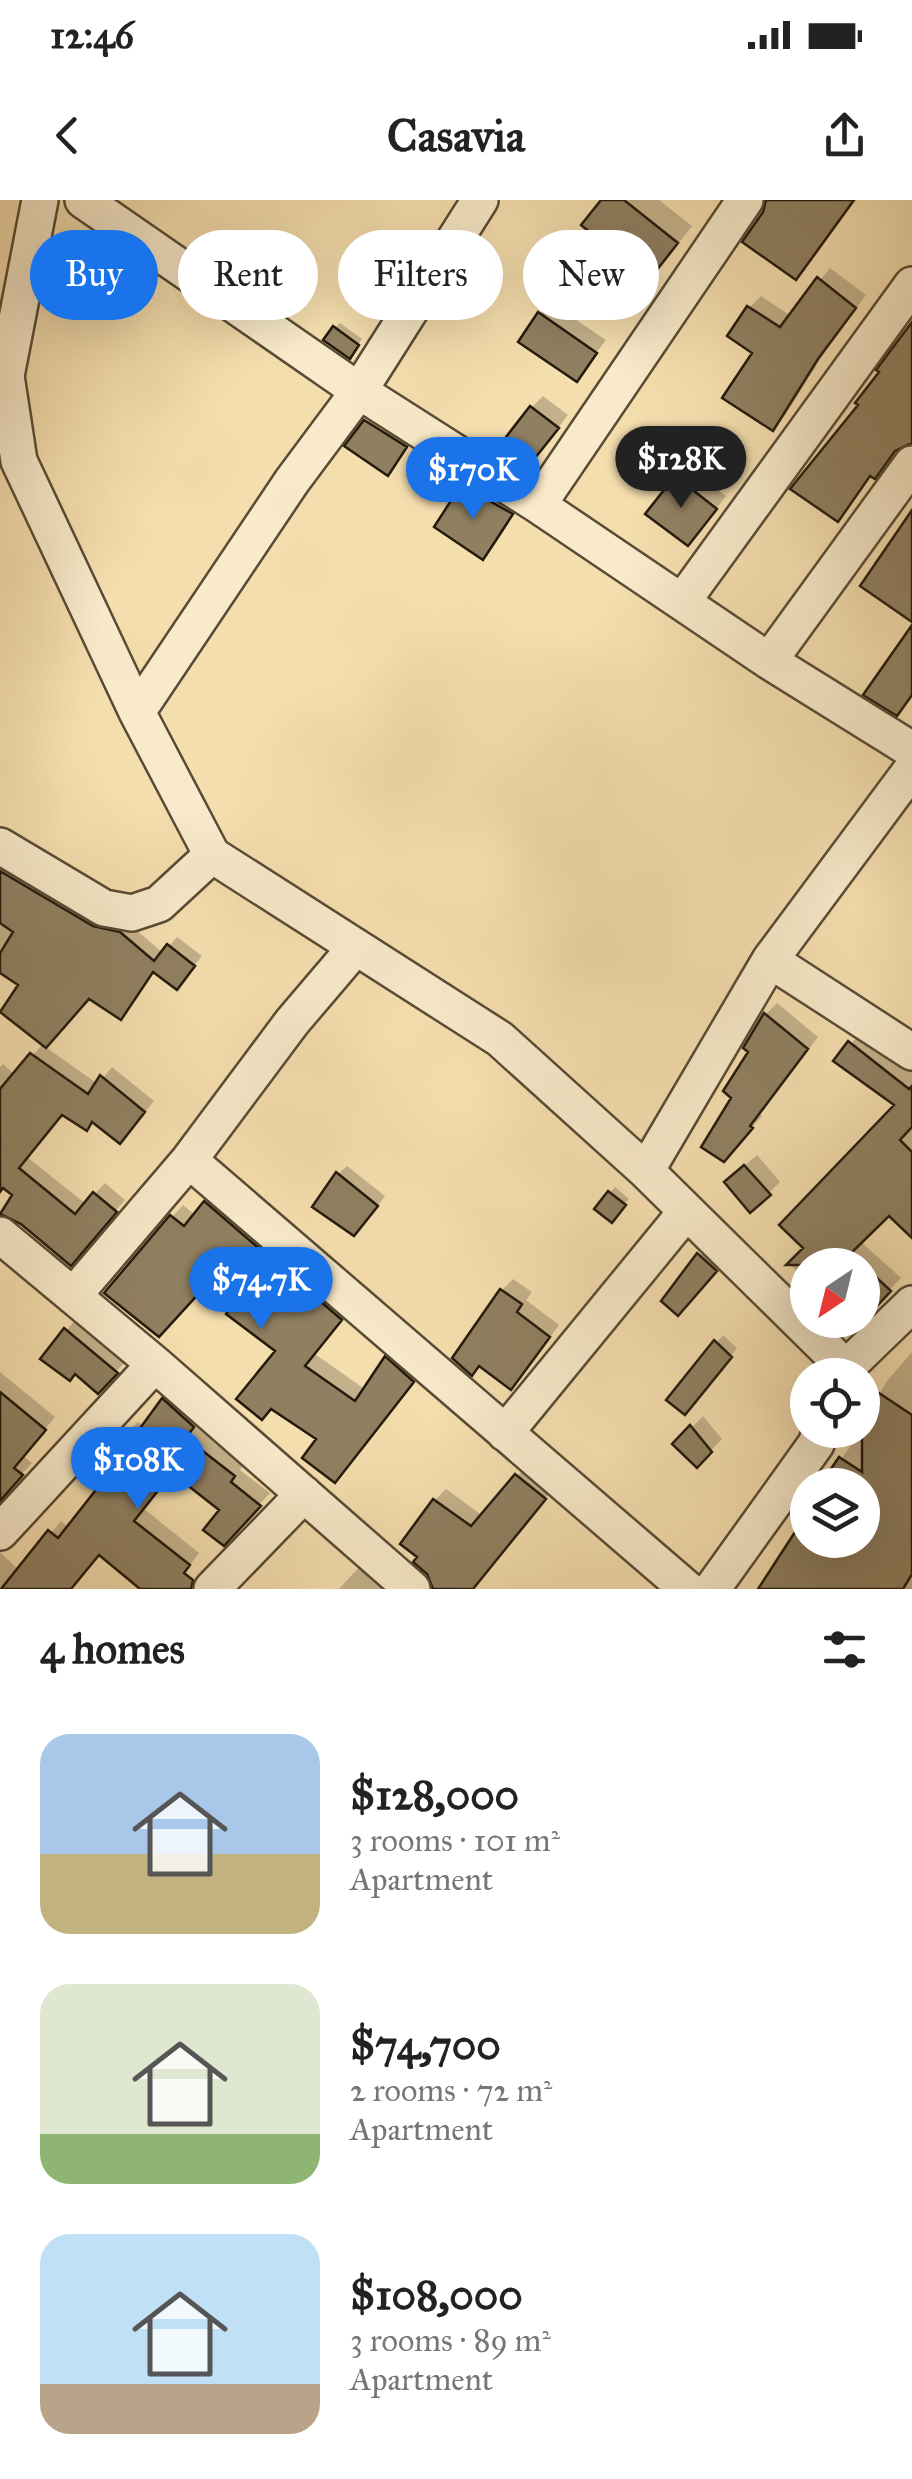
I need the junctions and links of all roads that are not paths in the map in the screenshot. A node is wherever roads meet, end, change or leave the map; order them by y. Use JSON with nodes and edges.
{"nodes":[{"id":1,"x":40,"y":200,"type":"edge"},
{"id":2,"x":83,"y":200,"type":"edge"},
{"id":3,"x":480,"y":200,"type":"edge"},
{"id":4,"x":745,"y":200,"type":"edge"},
{"id":5,"x":912,"y":285,"type":"edge"},
{"id":6,"x":3,"y":374,"type":"edge"},
{"id":7,"x":359,"y":390,"type":"junction"},
{"id":8,"x":912,"y":464,"type":"edge"},
{"id":9,"x":538,"y":504,"type":"junction"},
{"id":10,"x":682,"y":602,"type":"junction"},
{"id":11,"x":769,"y":662,"type":"junction"},
{"id":12,"x":137,"y":712,"type":"junction"},
{"id":13,"x":912,"y":750,"type":"edge"},
{"id":14,"x":912,"y":769,"type":"edge"},
{"id":15,"x":0,"y":846,"type":"edge"},
{"id":16,"x":212,"y":856,"type":"junction"},
{"id":17,"x":355,"y":948,"type":"junction"},
{"id":18,"x":770,"y":960,"type":"junction"},
{"id":19,"x":912,"y":1052,"type":"edge"},
{"id":20,"x":189,"y":1160,"type":"junction"},
{"id":21,"x":646,"y":1171,"type":"junction"},
{"id":22,"x":686,"y":1212,"type":"junction"},
{"id":23,"x":0,"y":1235,"type":"edge"},
{"id":24,"x":73,"y":1296,"type":"junction"},
{"id":25,"x":912,"y":1304,"type":"edge"},
{"id":26,"x":831,"y":1358,"type":"edge"},
{"id":27,"x":859,"y":1358,"type":"edge"},
{"id":28,"x":155,"y":1364,"type":"junction"},
{"id":29,"x":505,"y":1432,"type":"junction"},
{"id":30,"x":813,"y":1448,"type":"edge"},
{"id":31,"x":304,"y":1494,"type":"junction"},
{"id":32,"x":0,"y":1532,"type":"edge"},
{"id":33,"x":212,"y":1589,"type":"edge"},
{"id":34,"x":412,"y":1589,"type":"edge"},
{"id":35,"x":687,"y":1589,"type":"edge"},
{"id":36,"x":712,"y":1589,"type":"edge"}],
"edges":[{"from":1,"to":6,"type":"street"},
{"from":2,"to":7,"type":"street"},
{"from":3,"to":7,"type":"street"},
{"from":4,"to":9,"type":"street"},
{"from":5,"to":10,"type":"street"},
{"from":6,"to":12,"type":"street"},
{"from":7,"to":9,"type":"street"},
{"from":7,"to":12,"type":"street"},
{"from":8,"to":11,"type":"street"},
{"from":9,"to":10,"type":"street"},
{"from":10,"to":11,"type":"street"},
{"from":11,"to":13,"type":"street"},
{"from":12,"to":16,"type":"street"},
{"from":14,"to":18,"type":"street"},
{"from":15,"to":16,"type":"street"},
{"from":16,"to":17,"type":"street"},
{"from":17,"to":20,"type":"street"},
{"from":17,"to":21,"type":"street"},
{"from":18,"to":19,"type":"street"},
{"from":18,"to":21,"type":"street"},
{"from":20,"to":24,"type":"street"},
{"from":20,"to":29,"type":"street"},
{"from":21,"to":22,"type":"street"},
{"from":22,"to":26,"type":"street"},
{"from":22,"to":29,"type":"street"},
{"from":23,"to":24,"type":"street"},
{"from":24,"to":28,"type":"street"},
{"from":25,"to":27,"type":"street"},
{"from":28,"to":31,"type":"street"},
{"from":28,"to":32,"type":"street"},
{"from":29,"to":35,"type":"street"},
{"from":30,"to":36,"type":"street"},
{"from":31,"to":33,"type":"street"},
{"from":31,"to":34,"type":"street"}]}
